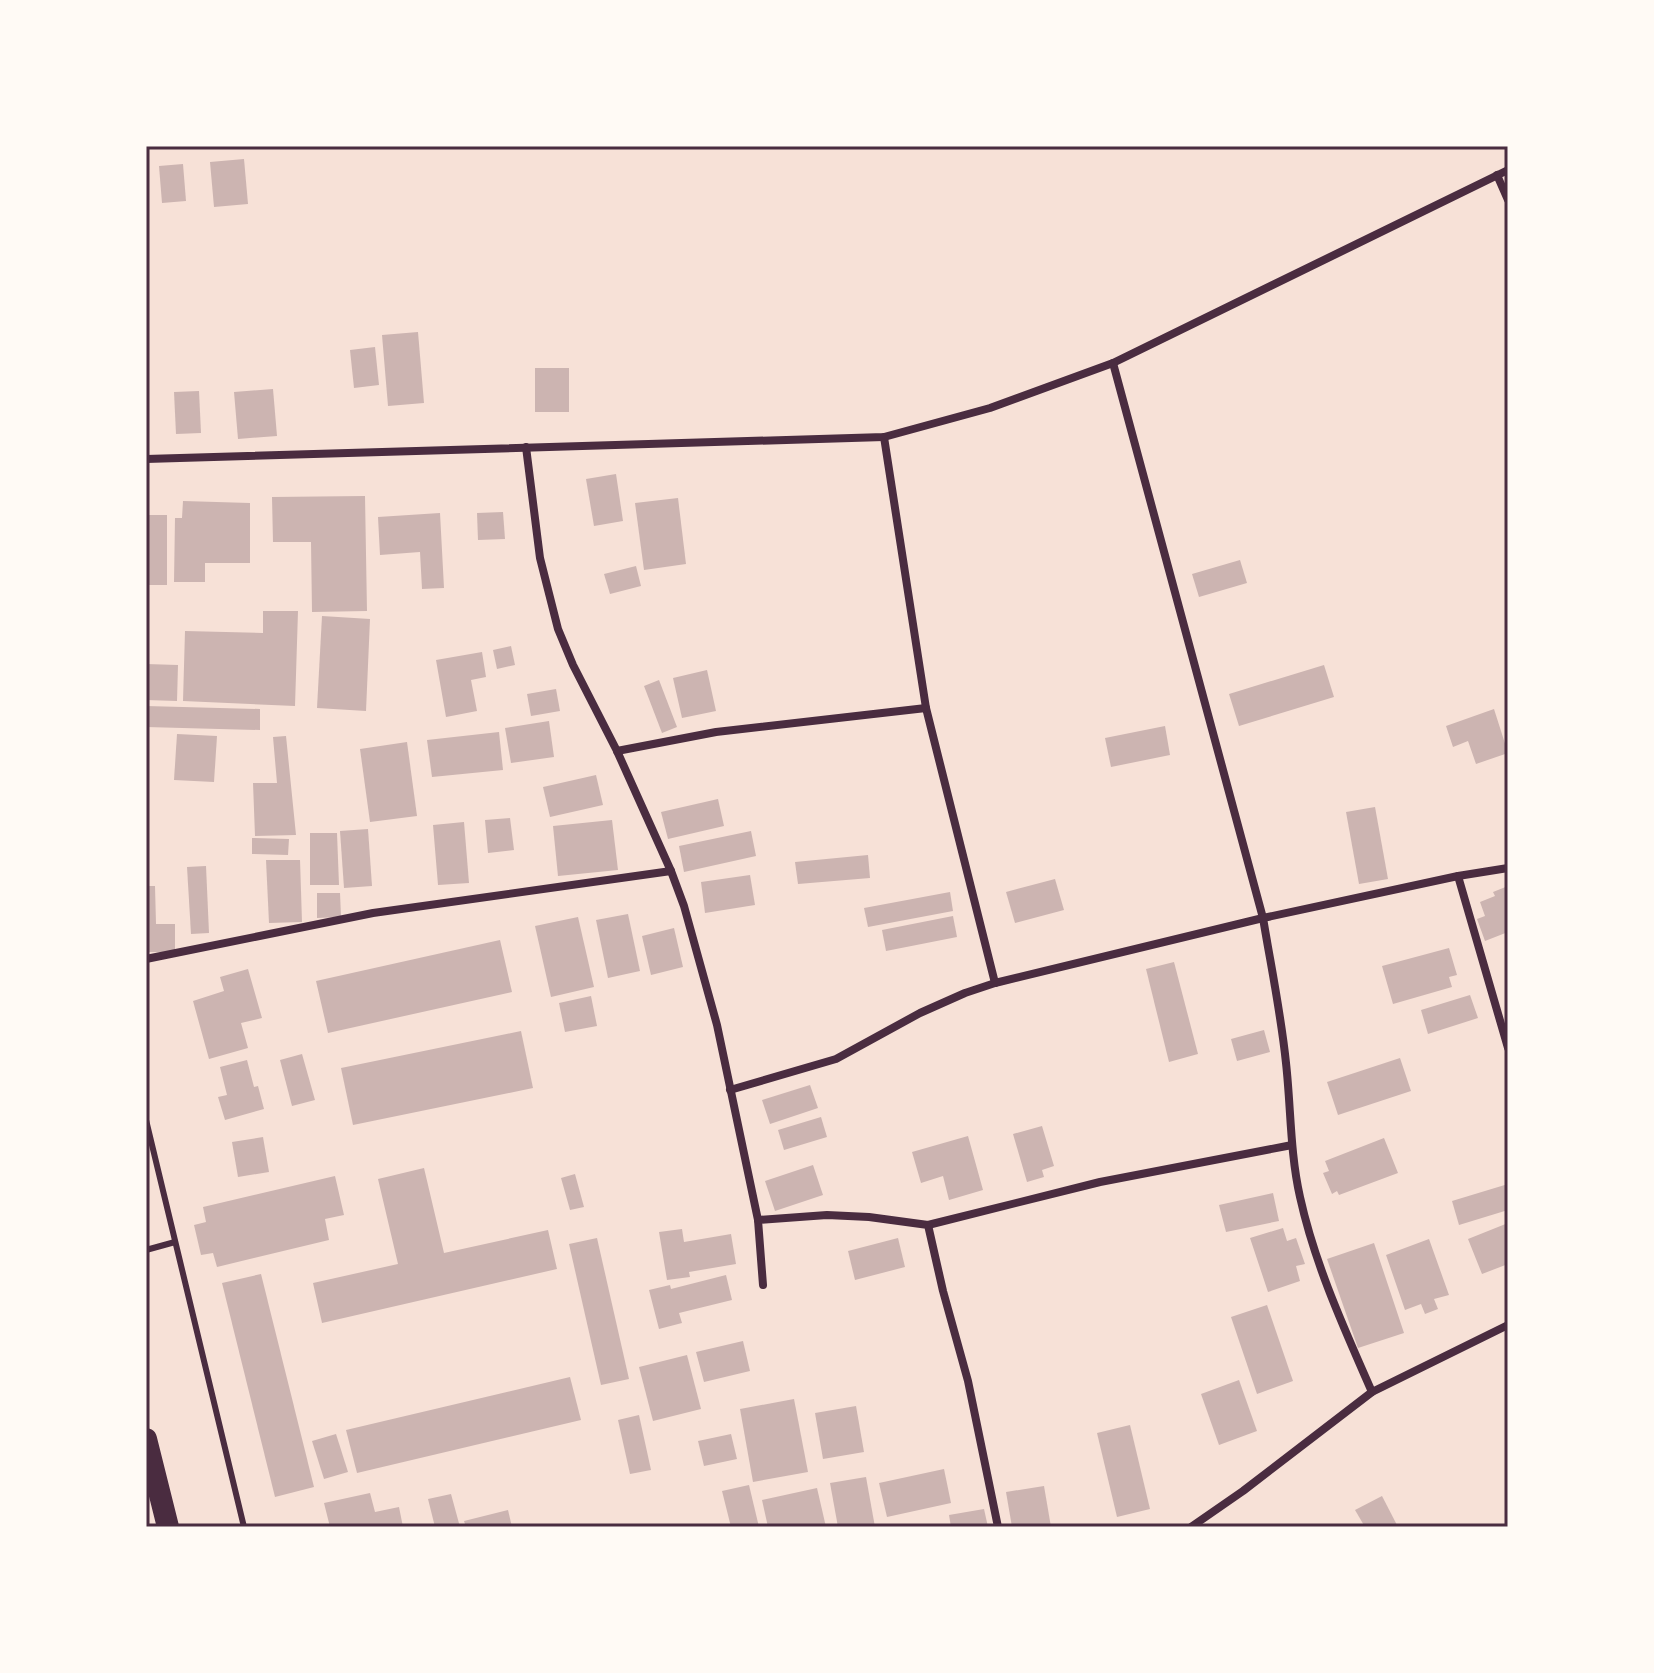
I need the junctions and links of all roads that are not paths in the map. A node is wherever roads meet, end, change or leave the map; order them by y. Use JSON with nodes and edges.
{"nodes":[{"id":1,"x":1508,"y":170,"type":"edge"},
{"id":2,"x":1497,"y":175,"type":"junction"},
{"id":3,"x":1508,"y":200,"type":"edge"},
{"id":4,"x":1113,"y":363,"type":"junction"},
{"id":5,"x":884,"y":437,"type":"junction"},
{"id":6,"x":526,"y":447,"type":"junction"},
{"id":7,"x":146,"y":459,"type":"edge"},
{"id":8,"x":926,"y":708,"type":"junction"},
{"id":9,"x":617,"y":751,"type":"junction"},
{"id":10,"x":1508,"y":868,"type":"edge"},
{"id":11,"x":671,"y":871,"type":"junction"},
{"id":12,"x":1458,"y":876,"type":"junction"},
{"id":13,"x":1263,"y":918,"type":"junction"},
{"id":14,"x":146,"y":959,"type":"edge"},
{"id":15,"x":995,"y":983,"type":"junction"},
{"id":16,"x":1504,"y":1022,"type":"edge"},
{"id":17,"x":1508,"y":1048,"type":"edge"},
{"id":18,"x":730,"y":1090,"type":"junction"},
{"id":19,"x":146,"y":1120,"type":"edge"},
{"id":20,"x":1292,"y":1145,"type":"junction"},
{"id":21,"x":758,"y":1220,"type":"junction"},
{"id":22,"x":928,"y":1225,"type":"junction"},
{"id":23,"x":175,"y":1242,"type":"junction"},
{"id":24,"x":146,"y":1250,"type":"edge"},
{"id":25,"x":763,"y":1285,"type":"dead end"},
{"id":26,"x":1508,"y":1325,"type":"edge"},
{"id":27,"x":1372,"y":1392,"type":"junction"},
{"id":28,"x":146,"y":1439,"type":"edge"},
{"id":29,"x":162,"y":1517,"type":"edge"},
{"id":30,"x":244,"y":1527,"type":"edge"},
{"id":31,"x":998,"y":1527,"type":"edge"},
{"id":32,"x":1191,"y":1527,"type":"edge"}],
"edges":[{"from":1,"to":2,"type":"street"},
{"from":2,"to":3,"type":"street"},
{"from":2,"to":4,"type":"street"},
{"from":4,"to":5,"type":"street"},
{"from":4,"to":13,"type":"street"},
{"from":5,"to":6,"type":"street"},
{"from":5,"to":8,"type":"street"},
{"from":6,"to":7,"type":"street"},
{"from":6,"to":9,"type":"street"},
{"from":8,"to":9,"type":"street"},
{"from":8,"to":15,"type":"street"},
{"from":9,"to":11,"type":"street"},
{"from":10,"to":12,"type":"street"},
{"from":11,"to":14,"type":"street"},
{"from":11,"to":18,"type":"street"},
{"from":12,"to":13,"type":"street"},
{"from":12,"to":16,"type":"street"},
{"from":13,"to":15,"type":"street"},
{"from":13,"to":20,"type":"street"},
{"from":15,"to":18,"type":"street"},
{"from":16,"to":17,"type":"street"},
{"from":18,"to":21,"type":"street"},
{"from":19,"to":23,"type":"lane"},
{"from":20,"to":22,"type":"street"},
{"from":20,"to":27,"type":"street"},
{"from":21,"to":22,"type":"street"},
{"from":21,"to":25,"type":"street"},
{"from":22,"to":31,"type":"street"},
{"from":23,"to":24,"type":"lane"},
{"from":23,"to":30,"type":"lane"},
{"from":26,"to":27,"type":"street"},
{"from":27,"to":32,"type":"street"},
{"from":28,"to":29,"type":"highway"}]}
